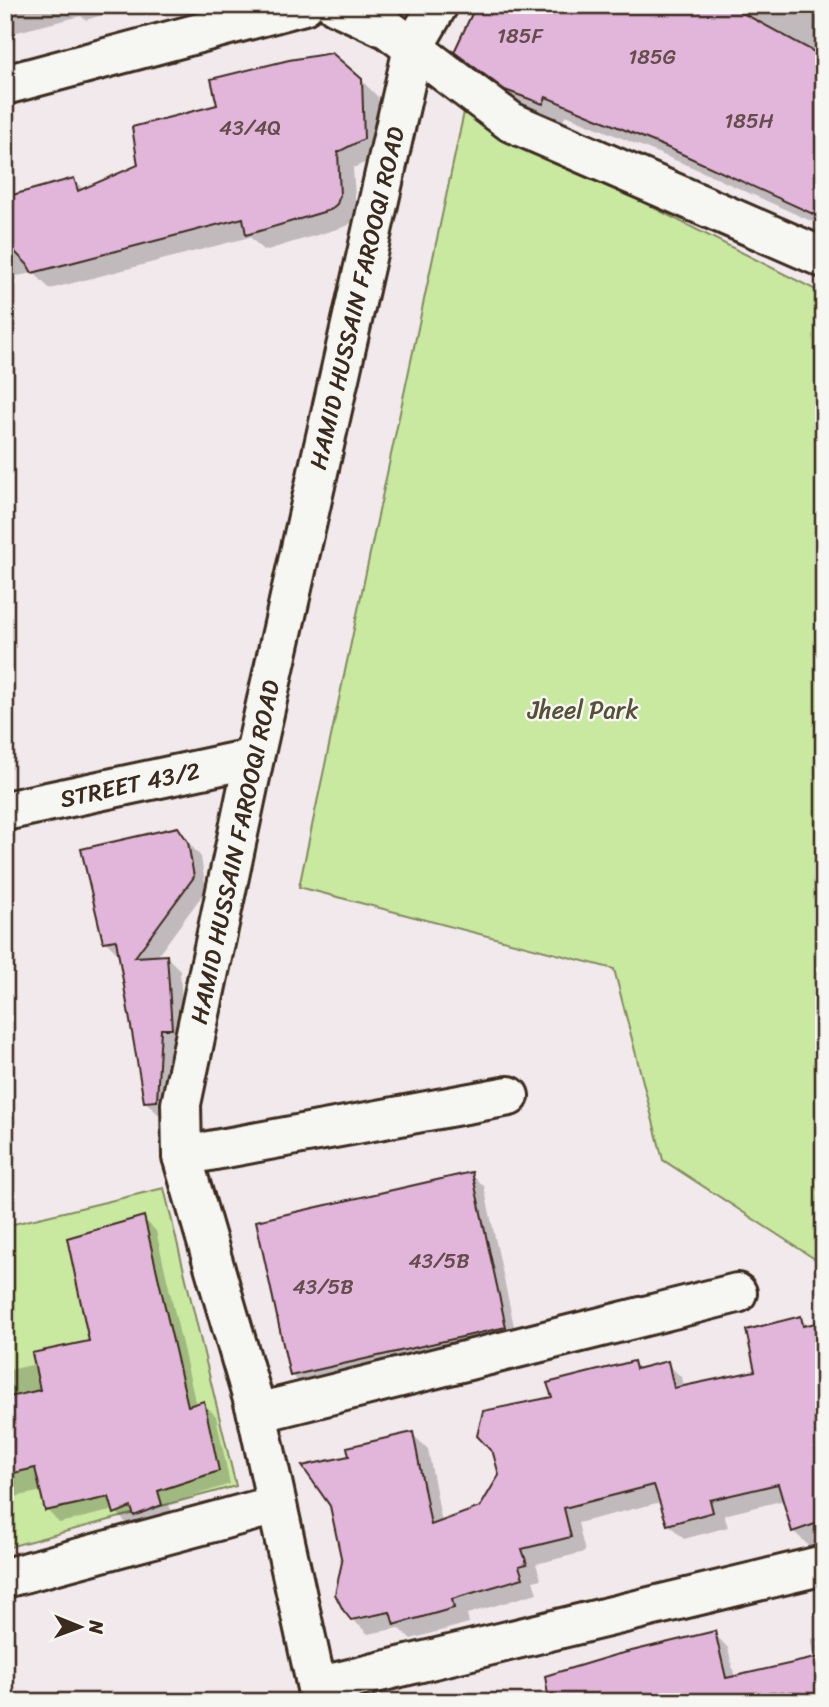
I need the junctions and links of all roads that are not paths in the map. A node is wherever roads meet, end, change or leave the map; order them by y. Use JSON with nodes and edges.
{"nodes":[{"id":1,"x":304,"y":5,"type":"edge"},
{"id":2,"x":335,"y":5,"type":"edge"},
{"id":3,"x":438,"y":5,"type":"edge"},
{"id":4,"x":413,"y":48,"type":"junction"},
{"id":5,"x":5,"y":85,"type":"edge"},
{"id":6,"x":824,"y":258,"type":"edge"},
{"id":7,"x":254,"y":758,"type":"junction"},
{"id":8,"x":5,"y":811,"type":"edge"},
{"id":9,"x":509,"y":1096,"type":"dead end"},
{"id":10,"x":182,"y":1156,"type":"junction"},
{"id":11,"x":737,"y":1293,"type":"dead end"},
{"id":12,"x":257,"y":1413,"type":"junction"},
{"id":13,"x":276,"y":1506,"type":"junction"},
{"id":14,"x":824,"y":1565,"type":"edge"},
{"id":15,"x":5,"y":1577,"type":"edge"},
{"id":16,"x":318,"y":1695,"type":"edge"}],
"edges":[{"from":1,"to":5,"type":"street"},
{"from":2,"to":4,"type":"street"},
{"from":3,"to":4,"type":"street","name":"HAMID HUSSAIN FAROOQI ROAD"},
{"from":4,"to":6,"type":"street"},
{"from":4,"to":7,"type":"street","name":"HAMID HUSSAIN FAROOQI ROAD"},
{"from":7,"to":8,"type":"street","name":"STREET 43/2"},
{"from":7,"to":10,"type":"street","name":"HAMID HUSSAIN FAROOQI ROAD"},
{"from":9,"to":10,"type":"street"},
{"from":10,"to":12,"type":"street","name":"HAMID HUSSAIN FAROOQI ROAD"},
{"from":11,"to":12,"type":"street"},
{"from":12,"to":13,"type":"street","name":"HAMID HUSSAIN FAROOQI ROAD"},
{"from":13,"to":15,"type":"street"},
{"from":13,"to":16,"type":"street","name":"HAMID HUSSAIN FAROOQI ROAD"},
{"from":14,"to":16,"type":"street"}]}
